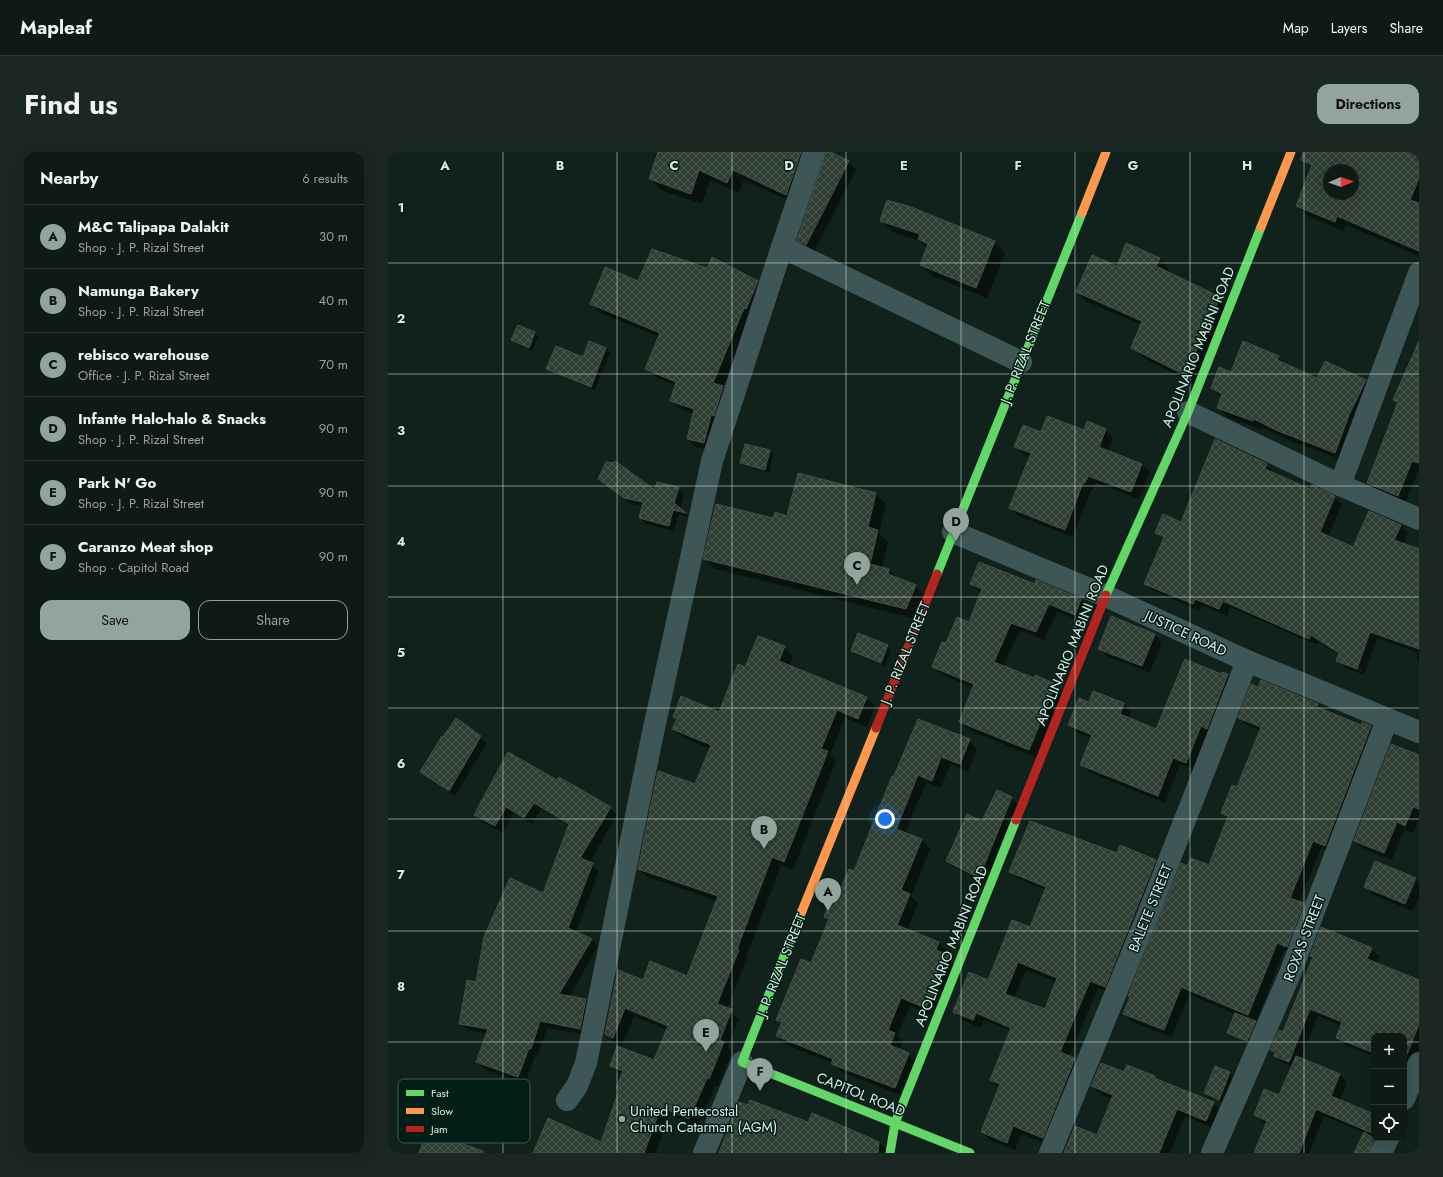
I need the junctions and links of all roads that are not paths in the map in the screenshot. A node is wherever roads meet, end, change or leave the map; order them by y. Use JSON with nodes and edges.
{"nodes":[{"id":1,"x":814,"y":152,"type":"edge"},
{"id":2,"x":1106,"y":152,"type":"edge"},
{"id":3,"x":1292,"y":152,"type":"edge"},
{"id":4,"x":782,"y":247,"type":"junction"},
{"id":5,"x":1419,"y":273,"type":"edge"},
{"id":6,"x":1021,"y":362,"type":"junction"},
{"id":7,"x":1188,"y":412,"type":"junction"},
{"id":8,"x":1340,"y":485,"type":"junction"},
{"id":9,"x":1419,"y":519,"type":"edge"},
{"id":10,"x":954,"y":532,"type":"junction"},
{"id":11,"x":1106,"y":596,"type":"junction"},
{"id":12,"x":1247,"y":661,"type":"junction"},
{"id":13,"x":1387,"y":720,"type":"junction"},
{"id":14,"x":1419,"y":732,"type":"edge"},
{"id":15,"x":742,"y":1062,"type":"junction"},
{"id":16,"x":1419,"y":1063,"type":"edge"},
{"id":17,"x":1407,"y":1092,"type":"edge"},
{"id":18,"x":567,"y":1100,"type":"dead end"},
{"id":19,"x":895,"y":1123,"type":"junction"},
{"id":20,"x":1387,"y":1141,"type":"edge"},
{"id":21,"x":704,"y":1153,"type":"edge"},
{"id":22,"x":890,"y":1153,"type":"edge"},
{"id":23,"x":970,"y":1153,"type":"edge"},
{"id":24,"x":1050,"y":1153,"type":"edge"},
{"id":25,"x":1212,"y":1153,"type":"edge"},
{"id":26,"x":1381,"y":1153,"type":"edge"}],
"edges":[{"from":1,"to":4,"type":"street"},
{"from":2,"to":6,"type":"street","name":"J. P. RIZAL STREET"},
{"from":3,"to":7,"type":"street","name":"APOLINARIO MABINI ROAD"},
{"from":4,"to":6,"type":"street"},
{"from":4,"to":18,"type":"street"},
{"from":5,"to":8,"type":"street"},
{"from":6,"to":10,"type":"street","name":"J. P. RIZAL STREET"},
{"from":7,"to":8,"type":"street"},
{"from":7,"to":11,"type":"street","name":"APOLINARIO MABINI ROAD"},
{"from":8,"to":9,"type":"street"},
{"from":10,"to":11,"type":"street","name":"JUSTICE ROAD"},
{"from":10,"to":15,"type":"street","name":"J. P. RIZAL STREET"},
{"from":11,"to":12,"type":"street","name":"JUSTICE ROAD"},
{"from":11,"to":19,"type":"street","name":"APOLINARIO MABINI ROAD"},
{"from":12,"to":13,"type":"street","name":"JUSTICE ROAD"},
{"from":12,"to":24,"type":"street","name":"BALETE STREET"},
{"from":13,"to":14,"type":"street","name":"JUSTICE ROAD"},
{"from":13,"to":25,"type":"street","name":"ROXAS STREET"},
{"from":15,"to":19,"type":"street","name":"CAPITOL ROAD"},
{"from":15,"to":21,"type":"street","name":"J. P. RIZAL STREET"},
{"from":16,"to":17,"type":"street"},
{"from":19,"to":22,"type":"street","name":"APOLINARIO MABINI ROAD"},
{"from":19,"to":23,"type":"street","name":"CAPITOL ROAD"},
{"from":20,"to":26,"type":"street"}]}
